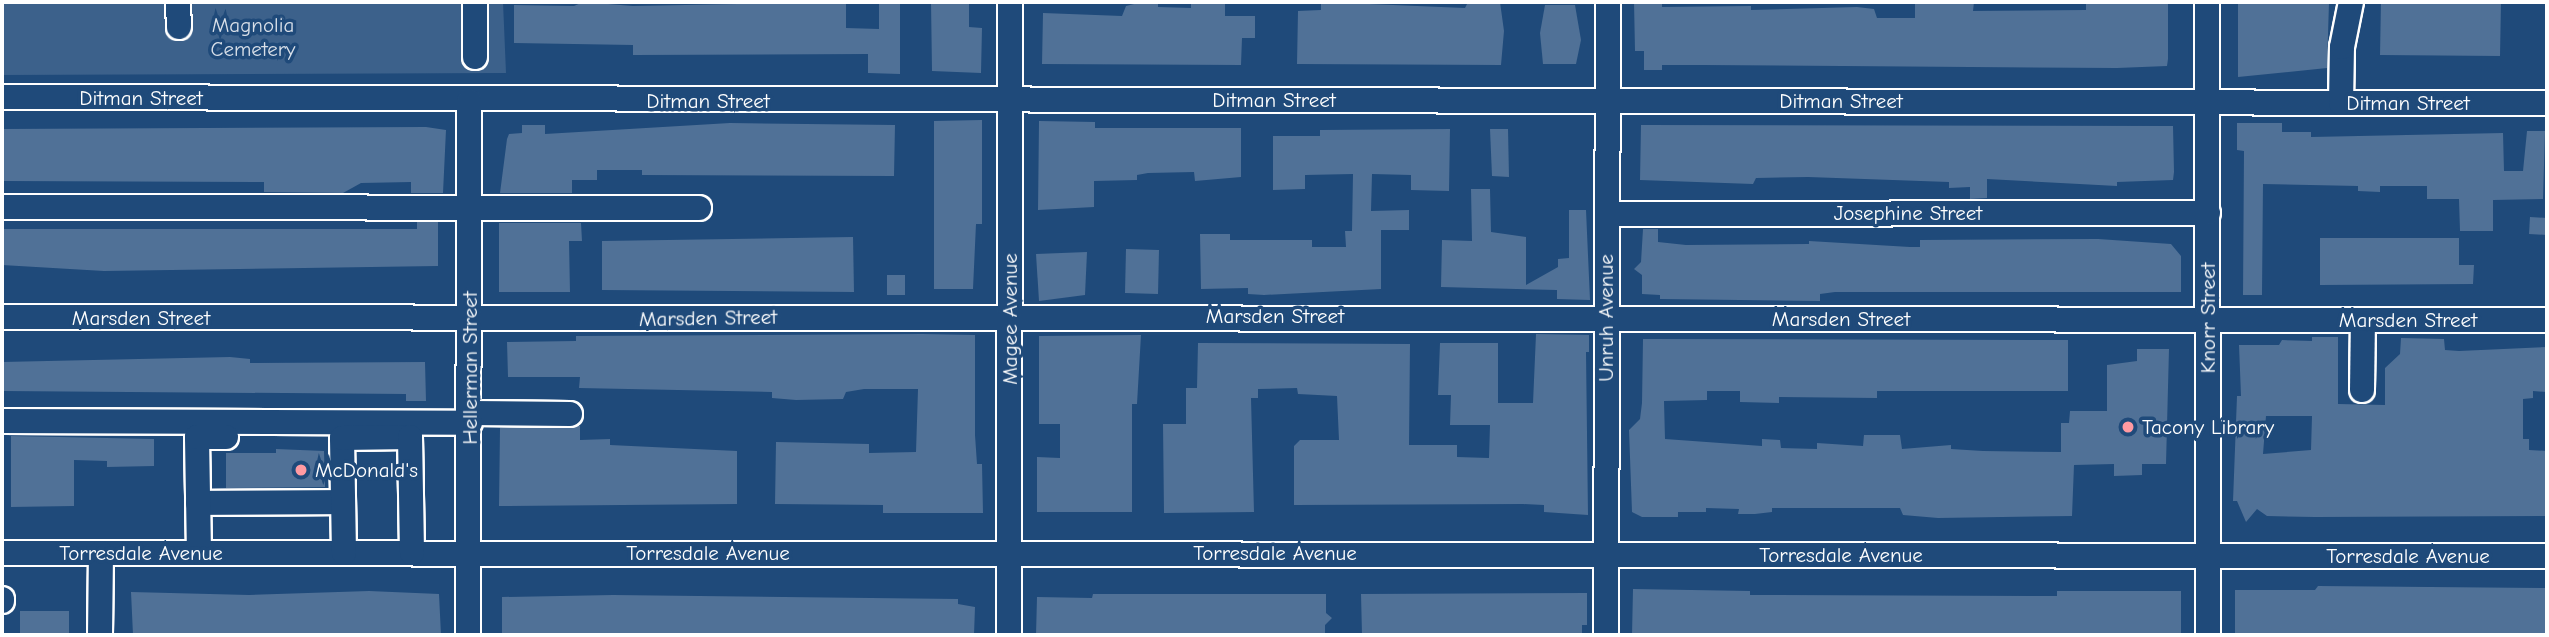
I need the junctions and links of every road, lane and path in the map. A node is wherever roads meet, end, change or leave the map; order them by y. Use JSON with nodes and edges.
{"nodes":[{"id":1,"x":178,"y":2,"type":"edge"},
{"id":2,"x":475,"y":2,"type":"edge"},
{"id":3,"x":1010,"y":2,"type":"edge"},
{"id":4,"x":1608,"y":2,"type":"edge"},
{"id":5,"x":2207,"y":2,"type":"edge"},
{"id":6,"x":2351,"y":2,"type":"edge"},
{"id":7,"x":178,"y":27,"type":"dead end"},
{"id":8,"x":475,"y":57,"type":"dead end"},
{"id":9,"x":2,"y":97,"type":"edge"},
{"id":10,"x":1607,"y":100,"type":"junction"},
{"id":11,"x":469,"y":101,"type":"junction"},
{"id":12,"x":1010,"y":101,"type":"junction"},
{"id":13,"x":2209,"y":103,"type":"junction"},
{"id":14,"x":2341,"y":103,"type":"junction"},
{"id":15,"x":2547,"y":103,"type":"edge"},
{"id":16,"x":2,"y":207,"type":"edge"},
{"id":17,"x":699,"y":208,"type":"dead end"},
{"id":18,"x":470,"y":210,"type":"junction"},
{"id":19,"x":2208,"y":213,"type":"junction"},
{"id":20,"x":1607,"y":214,"type":"junction"},
{"id":21,"x":1010,"y":315,"type":"junction"},
{"id":22,"x":1605,"y":316,"type":"junction"},
{"id":23,"x":2,"y":317,"type":"edge"},
{"id":24,"x":2208,"y":318,"type":"junction"},
{"id":25,"x":2547,"y":320,"type":"edge"},
{"id":26,"x":471,"y":321,"type":"junction"},
{"id":27,"x":2362,"y":321,"type":"junction"},
{"id":28,"x":2362,"y":390,"type":"dead end"},
{"id":29,"x":570,"y":414,"type":"dead end"},
{"id":30,"x":470,"y":418,"type":"junction"},
{"id":31,"x":2,"y":421,"type":"edge"},
{"id":32,"x":342,"y":438,"type":"junction"},
{"id":33,"x":343,"y":502,"type":"junction"},
{"id":34,"x":198,"y":503,"type":"junction"},
{"id":35,"x":1009,"y":552,"type":"junction"},
{"id":36,"x":2,"y":553,"type":"edge"},
{"id":37,"x":101,"y":553,"type":"junction"},
{"id":38,"x":199,"y":553,"type":"junction"},
{"id":39,"x":344,"y":553,"type":"junction"},
{"id":40,"x":412,"y":553,"type":"junction"},
{"id":41,"x":1606,"y":553,"type":"junction"},
{"id":42,"x":468,"y":554,"type":"junction"},
{"id":43,"x":2208,"y":556,"type":"junction"},
{"id":44,"x":2547,"y":556,"type":"edge"},
{"id":45,"x":100,"y":635,"type":"edge"},
{"id":46,"x":468,"y":635,"type":"edge"},
{"id":47,"x":1009,"y":635,"type":"edge"},
{"id":48,"x":1606,"y":635,"type":"edge"},
{"id":49,"x":2208,"y":635,"type":"edge"}],
"edges":[{"from":1,"to":7,"type":"street"},
{"from":2,"to":8,"type":"street"},
{"from":3,"to":12,"type":"street","name":"Magee Avenue"},
{"from":4,"to":10,"type":"street","name":"Unruh Avenue"},
{"from":5,"to":13,"type":"street","name":"Knorr Street"},
{"from":6,"to":14,"type":"street"},
{"from":9,"to":11,"type":"street","name":"Ditman Street"},
{"from":10,"to":12,"type":"street","name":"Ditman Street"},
{"from":10,"to":13,"type":"street","name":"Ditman Street"},
{"from":10,"to":20,"type":"street","name":"Unruh Avenue"},
{"from":11,"to":12,"type":"street","name":"Ditman Street"},
{"from":11,"to":18,"type":"street","name":"Hellerman Street"},
{"from":12,"to":21,"type":"street","name":"Magee Avenue"},
{"from":13,"to":14,"type":"street","name":"Ditman Street"},
{"from":13,"to":19,"type":"street","name":"Knorr Street"},
{"from":14,"to":15,"type":"street","name":"Ditman Street"},
{"from":16,"to":18,"type":"street"},
{"from":17,"to":18,"type":"street"},
{"from":18,"to":26,"type":"street","name":"Hellerman Street"},
{"from":19,"to":20,"type":"street","name":"Josephine Street"},
{"from":19,"to":24,"type":"street","name":"Knorr Street"},
{"from":20,"to":22,"type":"street","name":"Unruh Avenue"},
{"from":21,"to":22,"type":"street","name":"Marsden Street"},
{"from":21,"to":26,"type":"street","name":"Marsden Street"},
{"from":21,"to":35,"type":"street","name":"Magee Avenue"},
{"from":22,"to":24,"type":"street","name":"Marsden Street"},
{"from":22,"to":41,"type":"street","name":"Unruh Avenue"},
{"from":23,"to":26,"type":"street","name":"Marsden Street"},
{"from":24,"to":27,"type":"street","name":"Marsden Street"},
{"from":24,"to":43,"type":"street","name":"Knorr Street"},
{"from":25,"to":27,"type":"street","name":"Marsden Street"},
{"from":26,"to":30,"type":"street","name":"Hellerman Street"},
{"from":27,"to":28,"type":"street"},
{"from":29,"to":30,"type":"street"},
{"from":30,"to":31,"type":"street"},
{"from":30,"to":42,"type":"street","name":"Hellerman Street"},
{"from":32,"to":33,"type":"street"},
{"from":32,"to":34,"type":"street"},
{"from":32,"to":40,"type":"street"},
{"from":33,"to":34,"type":"street"},
{"from":33,"to":39,"type":"street"},
{"from":34,"to":38,"type":"street"},
{"from":35,"to":41,"type":"street","name":"Torresdale Avenue"},
{"from":35,"to":42,"type":"street","name":"Torresdale Avenue"},
{"from":35,"to":47,"type":"street","name":"Magee Avenue"},
{"from":36,"to":37,"type":"street","name":"Torresdale Avenue"},
{"from":37,"to":38,"type":"street","name":"Torresdale Avenue"},
{"from":37,"to":45,"type":"street"},
{"from":38,"to":39,"type":"street","name":"Torresdale Avenue"},
{"from":39,"to":40,"type":"street","name":"Torresdale Avenue"},
{"from":40,"to":42,"type":"street","name":"Torresdale Avenue"},
{"from":41,"to":43,"type":"street","name":"Torresdale Avenue"},
{"from":41,"to":48,"type":"street","name":"Unruh Avenue"},
{"from":42,"to":46,"type":"street","name":"Hellerman Street"},
{"from":43,"to":44,"type":"street","name":"Torresdale Avenue"},
{"from":43,"to":49,"type":"street","name":"Knorr Street"}]}
